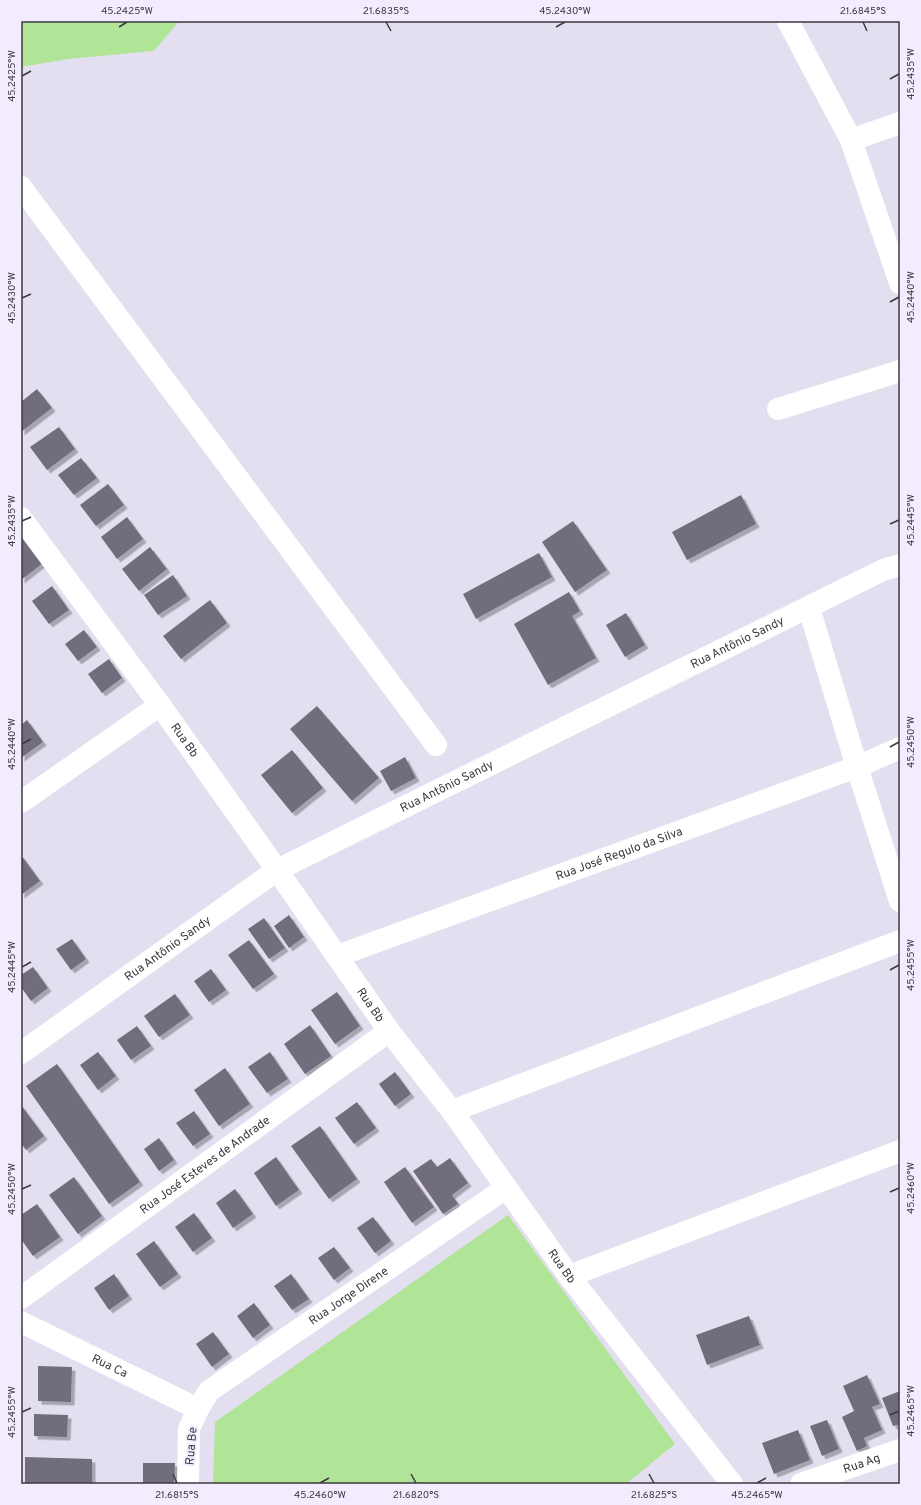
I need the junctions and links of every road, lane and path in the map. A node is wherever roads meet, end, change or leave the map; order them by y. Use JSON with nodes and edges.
{"nodes":[{"id":1,"x":788,"y":21,"type":"edge"},
{"id":2,"x":900,"y":123,"type":"edge"},
{"id":3,"x":850,"y":140,"type":"junction"},
{"id":4,"x":21,"y":187,"type":"edge"},
{"id":5,"x":900,"y":284,"type":"edge"},
{"id":6,"x":900,"y":370,"type":"edge"},
{"id":7,"x":778,"y":409,"type":"dead end"},
{"id":8,"x":21,"y":518,"type":"edge"},
{"id":9,"x":900,"y":565,"type":"edge"},
{"id":10,"x":809,"y":608,"type":"junction"},
{"id":11,"x":160,"y":705,"type":"junction"},
{"id":12,"x":436,"y":745,"type":"dead end"},
{"id":13,"x":900,"y":748,"type":"edge"},
{"id":14,"x":856,"y":767,"type":"junction"},
{"id":15,"x":21,"y":802,"type":"edge"},
{"id":16,"x":277,"y":870,"type":"junction"},
{"id":17,"x":900,"y":901,"type":"edge"},
{"id":18,"x":900,"y":941,"type":"edge"},
{"id":19,"x":337,"y":956,"type":"junction"},
{"id":20,"x":389,"y":1031,"type":"junction"},
{"id":21,"x":21,"y":1053,"type":"edge"},
{"id":22,"x":452,"y":1111,"type":"junction"},
{"id":23,"x":900,"y":1151,"type":"edge"},
{"id":24,"x":506,"y":1188,"type":"junction"},
{"id":25,"x":569,"y":1276,"type":"junction"},
{"id":26,"x":21,"y":1298,"type":"edge"},
{"id":27,"x":21,"y":1322,"type":"edge"},
{"id":28,"x":198,"y":1409,"type":"junction"},
{"id":29,"x":900,"y":1450,"type":"edge"},
{"id":30,"x":188,"y":1484,"type":"edge"},
{"id":31,"x":732,"y":1484,"type":"edge"},
{"id":32,"x":800,"y":1484,"type":"edge"}],
"edges":[{"from":1,"to":3,"type":"street"},
{"from":2,"to":3,"type":"street"},
{"from":3,"to":5,"type":"street"},
{"from":4,"to":12,"type":"street"},
{"from":6,"to":7,"type":"street"},
{"from":8,"to":11,"type":"street","name":"Rua Bb"},
{"from":9,"to":10,"type":"street","name":"Rua Antônio Sandy"},
{"from":10,"to":14,"type":"street"},
{"from":10,"to":16,"type":"street","name":"Rua Antônio Sandy"},
{"from":11,"to":15,"type":"street"},
{"from":11,"to":16,"type":"street","name":"Rua Bb"},
{"from":13,"to":14,"type":"street","name":"Rua José Regulo da Silva"},
{"from":14,"to":17,"type":"street"},
{"from":14,"to":19,"type":"street","name":"Rua José Regulo da Silva"},
{"from":16,"to":19,"type":"street","name":"Rua Bb"},
{"from":16,"to":21,"type":"street","name":"Rua Antônio Sandy"},
{"from":18,"to":22,"type":"street"},
{"from":19,"to":20,"type":"street","name":"Rua Bb"},
{"from":20,"to":22,"type":"street","name":"Rua Bb"},
{"from":20,"to":26,"type":"street","name":"Rua José Esteves de Andrade"},
{"from":22,"to":24,"type":"street","name":"Rua Bb"},
{"from":23,"to":25,"type":"street"},
{"from":24,"to":25,"type":"street","name":"Rua Bb"},
{"from":24,"to":28,"type":"street","name":"Rua Jorge Direne"},
{"from":25,"to":31,"type":"street","name":"Rua Bb"},
{"from":27,"to":28,"type":"street","name":"Rua Ca"},
{"from":28,"to":30,"type":"street","name":"Rua Be"},
{"from":29,"to":32,"type":"street","name":"Rua Ag"}]}
